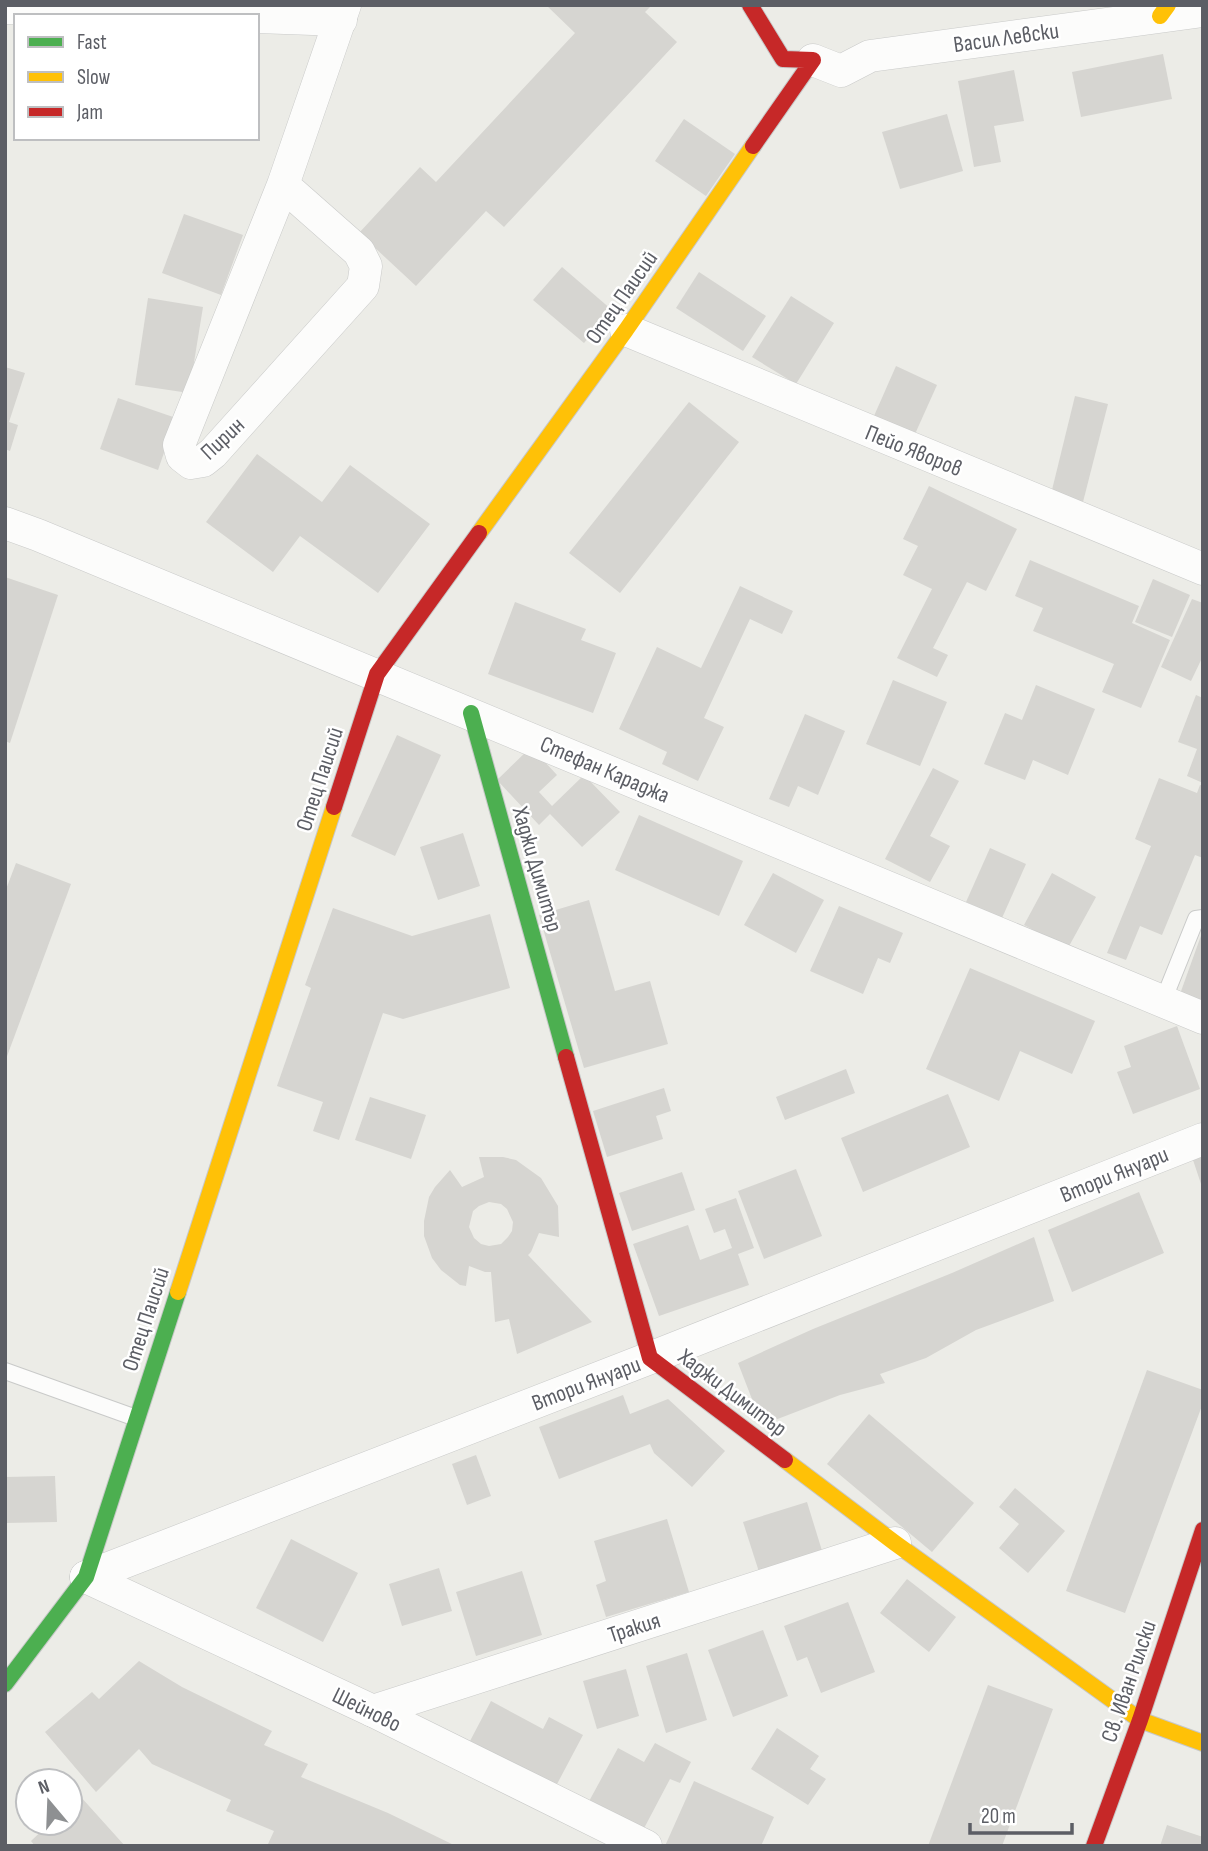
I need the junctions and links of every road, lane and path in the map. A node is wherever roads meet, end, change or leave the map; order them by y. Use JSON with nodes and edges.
{"nodes":[{"id":1,"x":750,"y":5,"type":"edge"},
{"id":2,"x":21,"y":7,"type":"edge"},
{"id":3,"x":1164,"y":11,"type":"edge"},
{"id":4,"x":1203,"y":11,"type":"edge"},
{"id":5,"x":343,"y":13,"type":"edge"},
{"id":6,"x":186,"y":14,"type":"edge"},
{"id":7,"x":259,"y":17,"type":"edge"},
{"id":8,"x":813,"y":60,"type":"junction"},
{"id":9,"x":283,"y":185,"type":"junction"},
{"id":10,"x":626,"y":330,"type":"junction"},
{"id":11,"x":5,"y":523,"type":"edge"},
{"id":12,"x":1203,"y":569,"type":"edge"},
{"id":13,"x":377,"y":674,"type":"junction"},
{"id":14,"x":471,"y":713,"type":"junction"},
{"id":15,"x":1203,"y":918,"type":"edge"},
{"id":16,"x":1163,"y":1001,"type":"junction"},
{"id":17,"x":1203,"y":1018,"type":"edge"},
{"id":18,"x":1203,"y":1139,"type":"edge"},
{"id":19,"x":650,"y":1358,"type":"junction"},
{"id":20,"x":5,"y":1371,"type":"edge"},
{"id":21,"x":136,"y":1418,"type":"junction"},
{"id":22,"x":1203,"y":1530,"type":"edge"},
{"id":23,"x":895,"y":1543,"type":"junction"},
{"id":24,"x":86,"y":1577,"type":"junction"},
{"id":25,"x":5,"y":1684,"type":"edge"},
{"id":26,"x":373,"y":1711,"type":"junction"},
{"id":27,"x":1140,"y":1720,"type":"junction"},
{"id":28,"x":1203,"y":1743,"type":"edge"},
{"id":29,"x":646,"y":1846,"type":"edge"},
{"id":30,"x":1094,"y":1846,"type":"edge"}],
"edges":[{"from":1,"to":8,"type":"street"},
{"from":2,"to":6,"type":"street"},
{"from":3,"to":4,"type":"street","name":"Васил Левски"},
{"from":3,"to":8,"type":"street","name":"Васил Левски"},
{"from":5,"to":7,"type":"street"},
{"from":5,"to":9,"type":"street","name":"Пирин"},
{"from":8,"to":10,"type":"street","name":"Отец Паисий"},
{"from":9,"to":9,"type":"street","name":"Пирин"},
{"from":10,"to":12,"type":"street","name":"Пейо Яворов"},
{"from":10,"to":13,"type":"street","name":"Отец Паисий"},
{"from":11,"to":13,"type":"street","name":"Стефан Караджа"},
{"from":13,"to":14,"type":"street","name":"Стефан Караджа"},
{"from":13,"to":21,"type":"street","name":"Отец Паисий"},
{"from":14,"to":16,"type":"street","name":"Стефан Караджа"},
{"from":14,"to":19,"type":"street","name":"Хаджи Димитър"},
{"from":15,"to":16,"type":"lane"},
{"from":16,"to":17,"type":"street","name":"Стефан Караджа"},
{"from":18,"to":19,"type":"street","name":"Втори Януари"},
{"from":19,"to":23,"type":"street","name":"Хаджи Димитър"},
{"from":19,"to":24,"type":"street","name":"Втори Януари"},
{"from":20,"to":21,"type":"lane"},
{"from":21,"to":24,"type":"street","name":"Отец Паисий"},
{"from":22,"to":27,"type":"street","name":"Св. Иван Рилски"},
{"from":23,"to":26,"type":"street","name":"Тракия"},
{"from":23,"to":27,"type":"street","name":"Хаджи Димитър"},
{"from":24,"to":25,"type":"street","name":"Отец Паисий"},
{"from":24,"to":26,"type":"street","name":"Шейново"},
{"from":26,"to":29,"type":"street","name":"Шейново"},
{"from":27,"to":28,"type":"street","name":"Хаджи Димитър"},
{"from":27,"to":30,"type":"street","name":"Св. Иван Рилски"}]}
